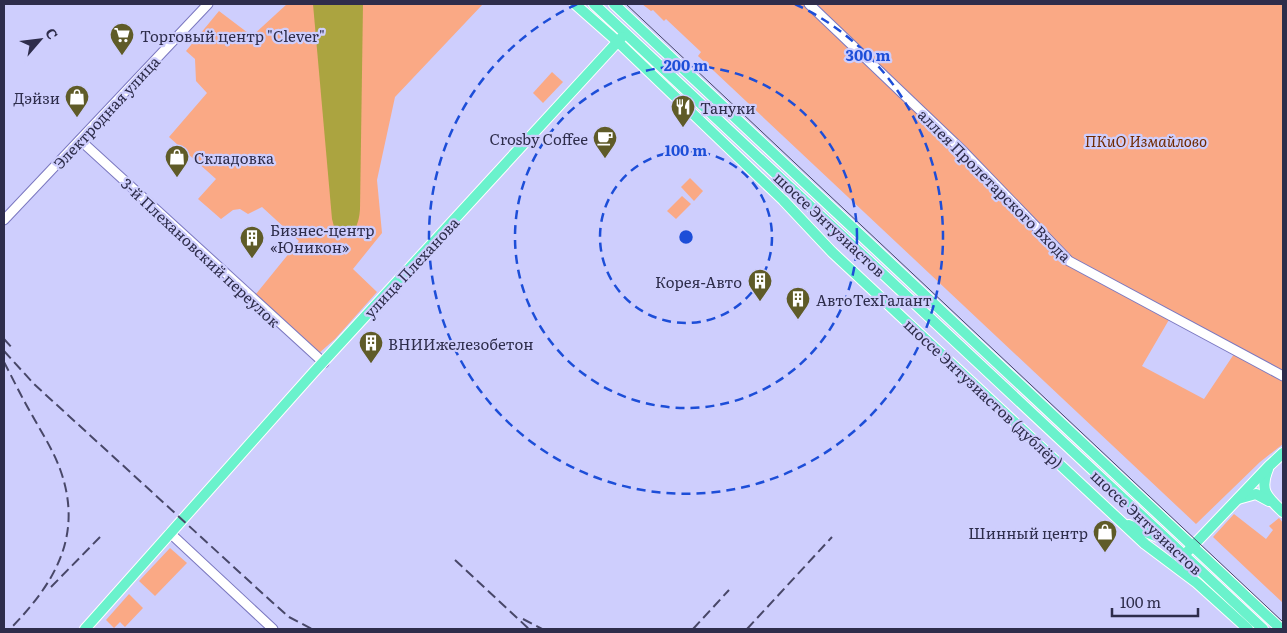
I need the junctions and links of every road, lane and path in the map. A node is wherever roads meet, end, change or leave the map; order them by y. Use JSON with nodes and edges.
{"nodes":[{"id":1,"x":208,"y":4,"type":"edge"},
{"id":2,"x":575,"y":4,"type":"edge"},
{"id":3,"x":594,"y":4,"type":"edge"},
{"id":4,"x":614,"y":4,"type":"edge"},
{"id":5,"x":809,"y":4,"type":"edge"},
{"id":6,"x":624,"y":14,"type":"junction"},
{"id":7,"x":602,"y":27,"type":"junction"},
{"id":8,"x":625,"y":33,"type":"junction"},
{"id":9,"x":618,"y":42,"type":"junction"},
{"id":10,"x":609,"y":52,"type":"junction"},
{"id":11,"x":629,"y":53,"type":"junction"},
{"id":12,"x":713,"y":134,"type":"junction"},
{"id":13,"x":80,"y":140,"type":"junction"},
{"id":14,"x":774,"y":172,"type":"junction"},
{"id":15,"x":4,"y":220,"type":"edge"},
{"id":16,"x":324,"y":363,"type":"junction"},
{"id":17,"x":1283,"y":376,"type":"edge"},
{"id":18,"x":1283,"y":453,"type":"edge"},
{"id":19,"x":1269,"y":466,"type":"junction"},
{"id":20,"x":1238,"y":499,"type":"junction"},
{"id":21,"x":1282,"y":511,"type":"edge"},
{"id":22,"x":1118,"y":519,"type":"junction"},
{"id":23,"x":170,"y":533,"type":"junction"},
{"id":24,"x":1167,"y":541,"type":"junction"},
{"id":25,"x":1192,"y":546,"type":"junction"},
{"id":26,"x":1183,"y":555,"type":"junction"},
{"id":27,"x":1179,"y":569,"type":"junction"},
{"id":28,"x":85,"y":629,"type":"edge"},
{"id":29,"x":273,"y":629,"type":"edge"},
{"id":30,"x":1248,"y":629,"type":"edge"},
{"id":31,"x":1262,"y":629,"type":"edge"},
{"id":32,"x":1281,"y":629,"type":"edge"}],
"edges":[{"from":1,"to":13,"type":"street","name":"Электродная улица"},
{"from":2,"to":7,"type":"main road","name":"шоссе Энтузиастов (дублёр)"},
{"from":3,"to":8,"type":"main road","name":"шоссе Энтузиастов"},
{"from":4,"to":6,"type":"main road","name":"шоссе Энтузиастов"},
{"from":5,"to":17,"type":"street","name":"аллея Пролетарского Входа"},
{"from":6,"to":8,"type":"main road"},
{"from":6,"to":25,"type":"main road","name":"шоссе Энтузиастов"},
{"from":7,"to":9,"type":"main road","name":"шоссе Энтузиастов (дублёр)"},
{"from":7,"to":10,"type":"main road"},
{"from":8,"to":9,"type":"main road","name":"улица Плеханова"},
{"from":8,"to":11,"type":"main road"},
{"from":8,"to":14,"type":"main road","name":"шоссе Энтузиастов"},
{"from":9,"to":10,"type":"main road","name":"улица Плеханова"},
{"from":9,"to":11,"type":"main road","name":"шоссе Энтузиастов (дублёр)"},
{"from":10,"to":11,"type":"main road"},
{"from":10,"to":16,"type":"main road","name":"улица Плеханова"},
{"from":11,"to":12,"type":"main road","name":"шоссе Энтузиастов (дублёр)"},
{"from":12,"to":14,"type":"main road"},
{"from":12,"to":22,"type":"main road","name":"шоссе Энтузиастов (дублёр)"},
{"from":13,"to":15,"type":"street","name":"Электродная улица"},
{"from":13,"to":16,"type":"street","name":"3-й Плехановский переулок"},
{"from":14,"to":24,"type":"main road","name":"шоссе Энтузиастов"},
{"from":16,"to":23,"type":"main road","name":"улица Плеханова"},
{"from":18,"to":19,"type":"main road"},
{"from":19,"to":20,"type":"main road"},
{"from":19,"to":21,"type":"main road"},
{"from":20,"to":21,"type":"main road"},
{"from":20,"to":25,"type":"main road"},
{"from":22,"to":24,"type":"main road"},
{"from":22,"to":27,"type":"main road","name":"шоссе Энтузиастов (дублёр)"},
{"from":23,"to":28,"type":"main road","name":"улица Плеханова"},
{"from":23,"to":29,"type":"street"},
{"from":24,"to":26,"type":"main road","name":"шоссе Энтузиастов"},
{"from":25,"to":26,"type":"main road"},
{"from":25,"to":32,"type":"main road","name":"шоссе Энтузиастов"},
{"from":26,"to":27,"type":"main road"},
{"from":26,"to":31,"type":"main road","name":"шоссе Энтузиастов"},
{"from":27,"to":30,"type":"main road","name":"шоссе Энтузиастов (дублёр)"}]}
